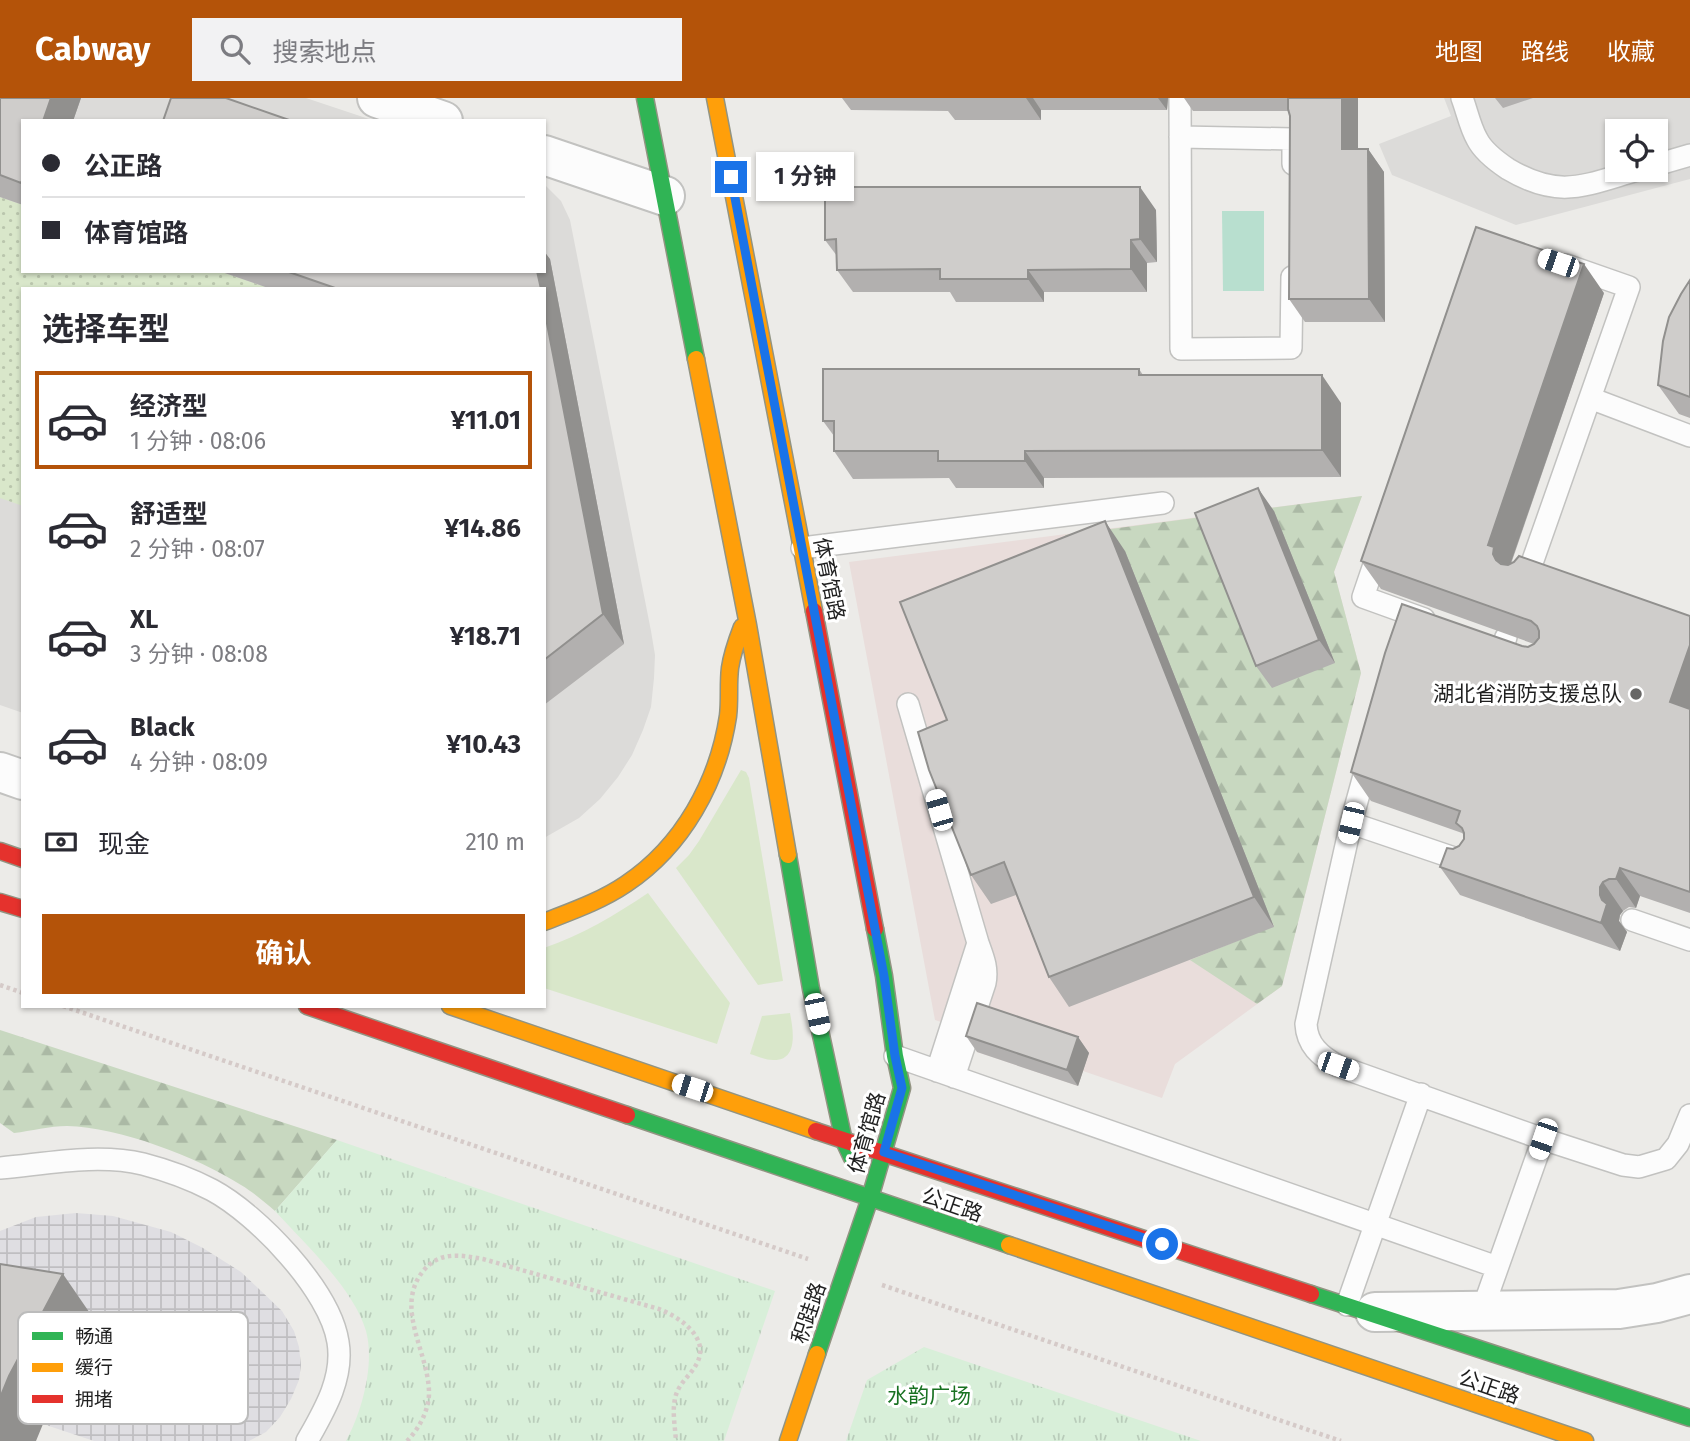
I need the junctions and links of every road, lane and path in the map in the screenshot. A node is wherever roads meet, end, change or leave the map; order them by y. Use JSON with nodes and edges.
{"nodes":[{"id":1,"x":377,"y":98,"type":"edge"},
{"id":2,"x":645,"y":98,"type":"edge"},
{"id":3,"x":715,"y":98,"type":"edge"},
{"id":4,"x":1180,"y":98,"type":"edge"},
{"id":5,"x":1462,"y":98,"type":"edge"},
{"id":6,"x":437,"y":119,"type":"edge"},
{"id":7,"x":1180,"y":137,"type":"junction"},
{"id":8,"x":1690,"y":155,"type":"edge"},
{"id":9,"x":546,"y":156,"type":"edge"},
{"id":10,"x":1668,"y":161,"type":"edge"},
{"id":11,"x":1605,"y":180,"type":"edge"},
{"id":12,"x":1293,"y":181,"type":"edge"},
{"id":13,"x":664,"y":196,"type":"junction"},
{"id":14,"x":1292,"y":250,"type":"edge"},
{"id":15,"x":1552,"y":260,"type":"edge"},
{"id":16,"x":1590,"y":398,"type":"junction"},
{"id":17,"x":1690,"y":436,"type":"edge"},
{"id":18,"x":1163,"y":503,"type":"dead end"},
{"id":19,"x":1385,"y":533,"type":"edge"},
{"id":20,"x":802,"y":548,"type":"junction"},
{"id":21,"x":1526,"y":580,"type":"edge"},
{"id":22,"x":1410,"y":614,"type":"junction"},
{"id":23,"x":746,"y":615,"type":"junction"},
{"id":24,"x":1445,"y":626,"type":"edge"},
{"id":25,"x":1404,"y":636,"type":"edge"},
{"id":26,"x":1480,"y":638,"type":"edge"},
{"id":27,"x":1524,"y":654,"type":"edge"},
{"id":28,"x":908,"y":704,"type":"dead end"},
{"id":29,"x":1372,"y":747,"type":"edge"},
{"id":30,"x":0,"y":772,"type":"edge"},
{"id":31,"x":21,"y":779,"type":"edge"},
{"id":32,"x":1351,"y":823,"type":"junction"},
{"id":33,"x":0,"y":851,"type":"edge"},
{"id":34,"x":21,"y":858,"type":"edge"},
{"id":35,"x":1471,"y":864,"type":"edge"},
{"id":36,"x":0,"y":902,"type":"edge"},
{"id":37,"x":21,"y":908,"type":"edge"},
{"id":38,"x":1632,"y":920,"type":"dead end"},
{"id":39,"x":546,"y":921,"type":"edge"},
{"id":40,"x":1690,"y":940,"type":"edge"},
{"id":41,"x":0,"y":985,"type":"edge"},
{"id":42,"x":21,"y":992,"type":"edge"},
{"id":43,"x":69,"y":1008,"type":"edge"},
{"id":44,"x":313,"y":1008,"type":"edge"},
{"id":45,"x":456,"y":1008,"type":"edge"},
{"id":46,"x":895,"y":1056,"type":"junction"},
{"id":47,"x":946,"y":1074,"type":"junction"},
{"id":48,"x":1421,"y":1094,"type":"junction"},
{"id":49,"x":1690,"y":1115,"type":"edge"},
{"id":50,"x":1543,"y":1139,"type":"junction"},
{"id":51,"x":844,"y":1140,"type":"junction"},
{"id":52,"x":884,"y":1152,"type":"junction"},
{"id":53,"x":0,"y":1168,"type":"edge"},
{"id":54,"x":870,"y":1198,"type":"junction"},
{"id":55,"x":1375,"y":1225,"type":"junction"},
{"id":56,"x":1497,"y":1267,"type":"junction"},
{"id":57,"x":845,"y":1272,"type":"junction"},
{"id":58,"x":1690,"y":1294,"type":"edge"},
{"id":59,"x":1358,"y":1308,"type":"junction"},
{"id":60,"x":1482,"y":1311,"type":"junction"},
{"id":61,"x":1690,"y":1418,"type":"edge"},
{"id":62,"x":307,"y":1441,"type":"edge"},
{"id":63,"x":407,"y":1441,"type":"edge"},
{"id":64,"x":676,"y":1441,"type":"edge"},
{"id":65,"x":789,"y":1441,"type":"edge"},
{"id":66,"x":1341,"y":1441,"type":"edge"},
{"id":67,"x":1585,"y":1441,"type":"edge"}],
"edges":[{"from":1,"to":6,"type":"street"},
{"from":2,"to":13,"type":"main road","name":"体育馆路"},
{"from":3,"to":20,"type":"main road","name":"体育馆路"},
{"from":4,"to":7,"type":"lane"},
{"from":5,"to":11,"type":"lane"},
{"from":7,"to":12,"type":"lane"},
{"from":7,"to":14,"type":"lane"},
{"from":8,"to":10,"type":"lane"},
{"from":9,"to":13,"type":"street"},
{"from":13,"to":23,"type":"main road","name":"体育馆路"},
{"from":15,"to":16,"type":"lane"},
{"from":16,"to":17,"type":"lane"},
{"from":16,"to":21,"type":"lane"},
{"from":18,"to":20,"type":"lane"},
{"from":19,"to":22,"type":"lane"},
{"from":20,"to":46,"type":"main road","name":"体育馆路"},
{"from":22,"to":24,"type":"lane"},
{"from":22,"to":25,"type":"lane"},
{"from":23,"to":39,"type":"main road"},
{"from":23,"to":51,"type":"main road","name":"体育馆路"},
{"from":26,"to":27,"type":"lane"},
{"from":28,"to":47,"type":"lane"},
{"from":29,"to":32,"type":"lane"},
{"from":30,"to":31,"type":"street"},
{"from":32,"to":35,"type":"lane"},
{"from":32,"to":48,"type":"lane"},
{"from":33,"to":34,"type":"main road"},
{"from":36,"to":37,"type":"main road"},
{"from":38,"to":40,"type":"lane"},
{"from":41,"to":42,"type":"path"},
{"from":43,"to":57,"type":"path"},
{"from":44,"to":54,"type":"main road","name":"公正路"},
{"from":45,"to":51,"type":"main road","name":"公正路"},
{"from":46,"to":47,"type":"lane"},
{"from":46,"to":52,"type":"main road","name":"体育馆路"},
{"from":47,"to":55,"type":"lane"},
{"from":48,"to":50,"type":"lane"},
{"from":48,"to":55,"type":"lane"},
{"from":49,"to":50,"type":"lane"},
{"from":50,"to":56,"type":"lane"},
{"from":51,"to":52,"type":"main road","name":"公正路"},
{"from":51,"to":54,"type":"main road","name":"体育馆路"},
{"from":52,"to":54,"type":"main road","name":"体育馆路"},
{"from":52,"to":59,"type":"main road","name":"公正路"},
{"from":53,"to":62,"type":"lane"},
{"from":54,"to":57,"type":"main road","name":"积跬路"},
{"from":54,"to":67,"type":"main road","name":"公正路"},
{"from":55,"to":56,"type":"lane"},
{"from":55,"to":59,"type":"lane"},
{"from":56,"to":60,"type":"lane"},
{"from":57,"to":65,"type":"main road","name":"积跬路"},
{"from":57,"to":66,"type":"path"},
{"from":58,"to":60,"type":"street"},
{"from":59,"to":60,"type":"street"},
{"from":59,"to":61,"type":"main road","name":"公正路"},
{"from":63,"to":64,"type":"path"}]}
